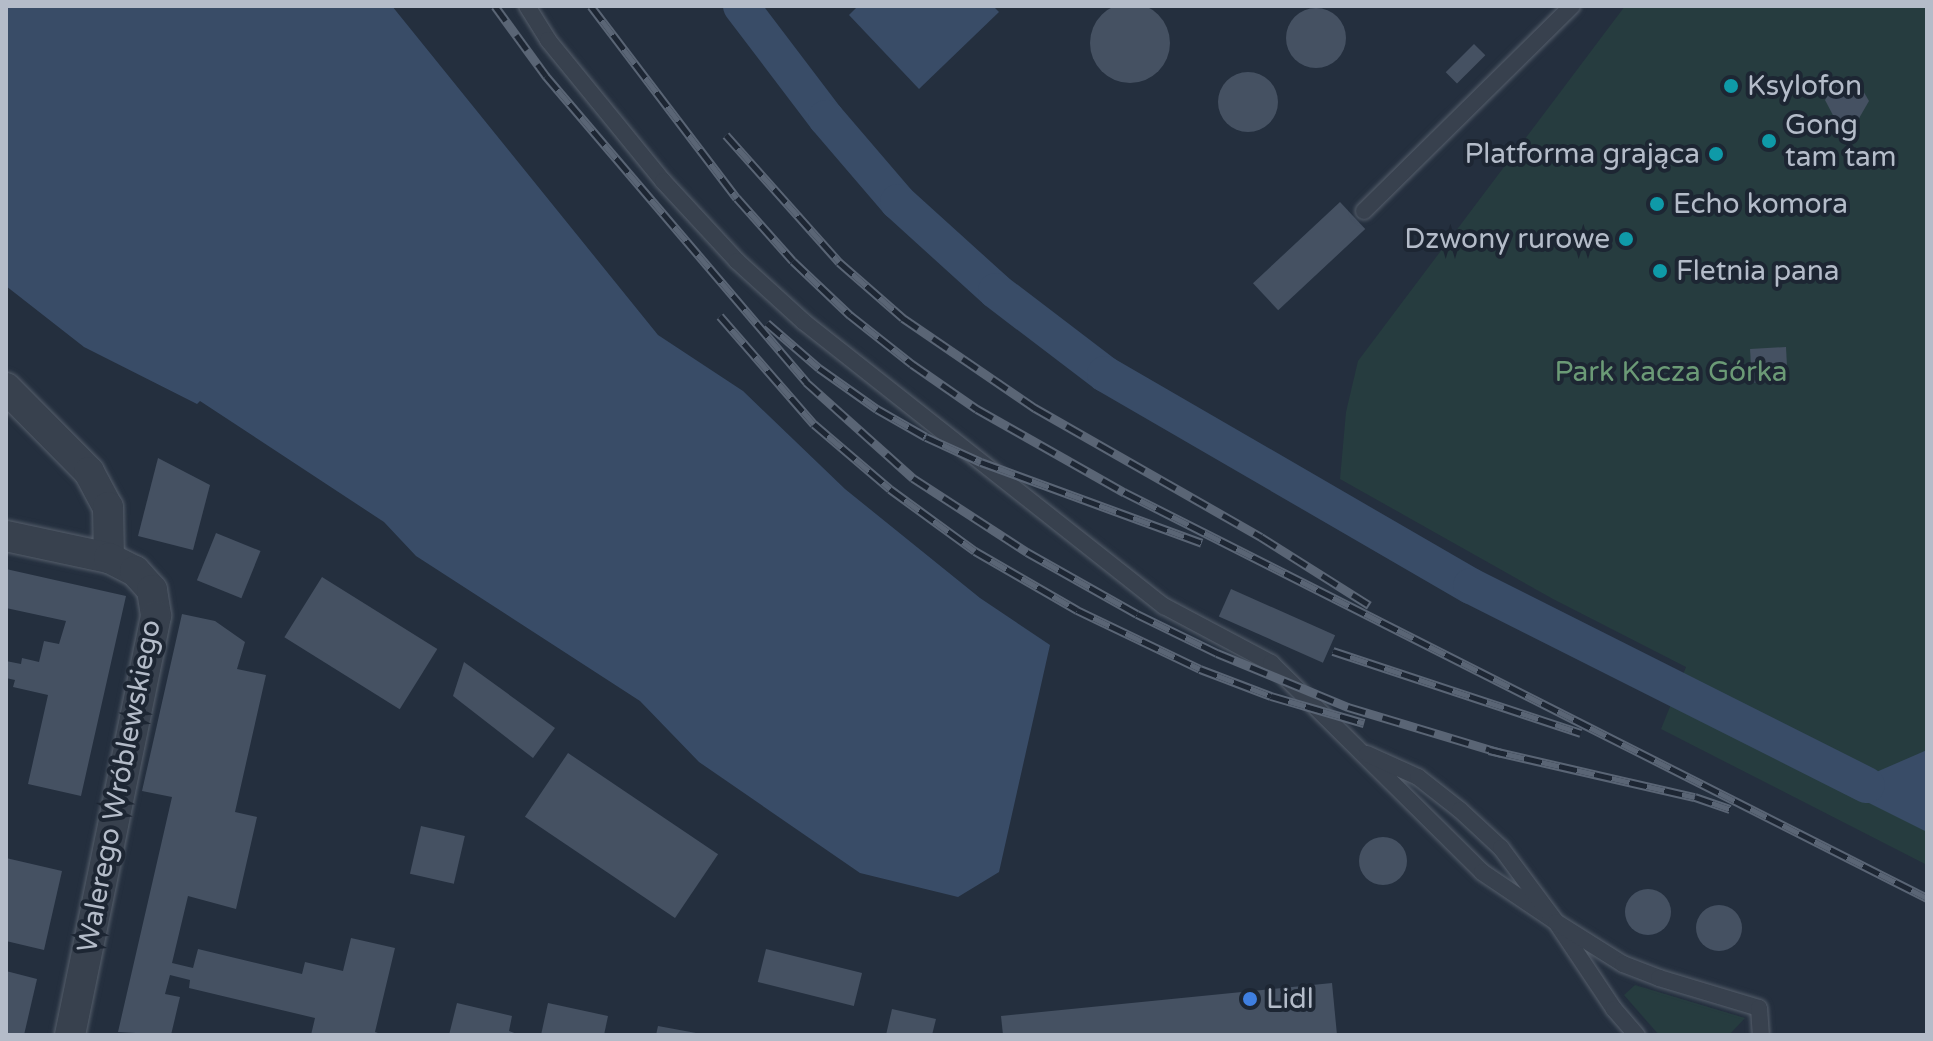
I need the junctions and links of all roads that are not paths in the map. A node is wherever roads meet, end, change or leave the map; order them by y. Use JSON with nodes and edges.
{"nodes":[{"id":1,"x":527,"y":6,"type":"edge"},
{"id":2,"x":1572,"y":6,"type":"edge"},
{"id":3,"x":1364,"y":211,"type":"dead end"},
{"id":4,"x":6,"y":388,"type":"edge"},
{"id":5,"x":6,"y":536,"type":"edge"},
{"id":6,"x":109,"y":558,"type":"junction"},
{"id":7,"x":1358,"y":751,"type":"junction"},
{"id":8,"x":1556,"y":922,"type":"junction"},
{"id":9,"x":70,"y":1035,"type":"edge"},
{"id":10,"x":1637,"y":1035,"type":"edge"},
{"id":11,"x":1761,"y":1035,"type":"edge"}],
"edges":[{"from":1,"to":7,"type":"lane"},
{"from":2,"to":3,"type":"lane"},
{"from":4,"to":6,"type":"street"},
{"from":5,"to":6,"type":"street"},
{"from":6,"to":9,"type":"street","name":"Walerego Wróblewskiego"},
{"from":7,"to":8,"type":"lane"},
{"from":7,"to":8,"type":"lane"},
{"from":8,"to":10,"type":"lane"},
{"from":8,"to":11,"type":"lane"}]}
